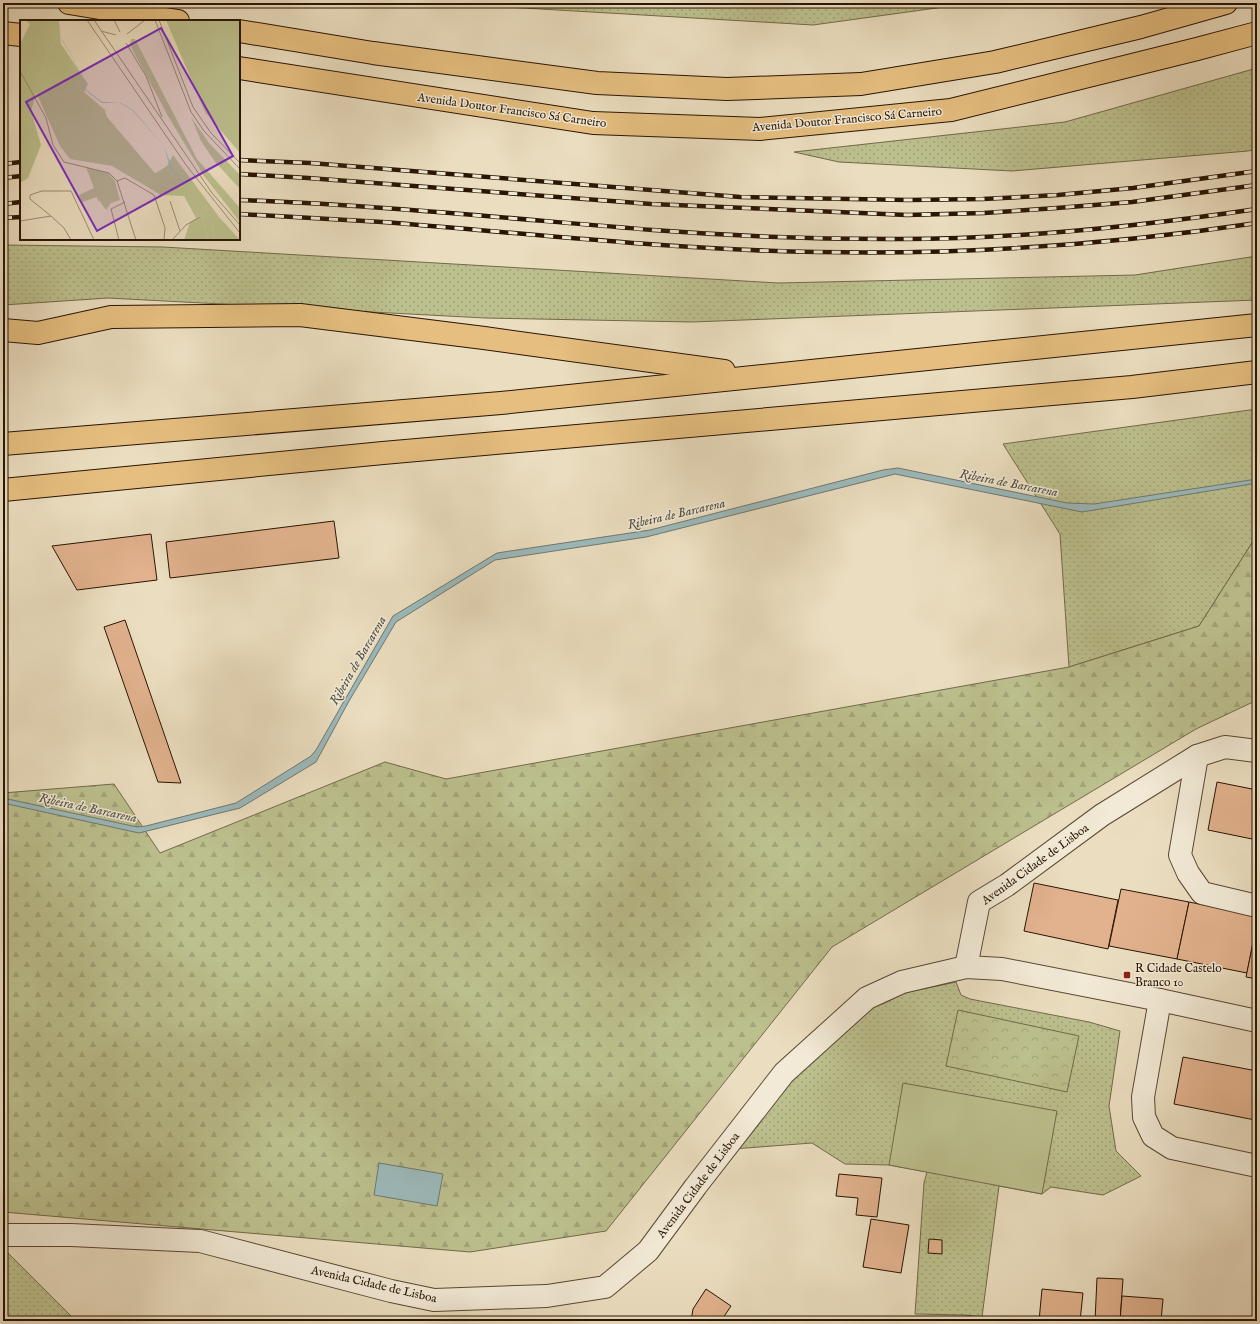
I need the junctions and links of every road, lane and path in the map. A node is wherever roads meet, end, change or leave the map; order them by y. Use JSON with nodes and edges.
{"nodes":[{"id":1,"x":68,"y":3,"type":"edge"},
{"id":2,"x":1226,"y":3,"type":"edge"},
{"id":3,"x":172,"y":20,"type":"edge"},
{"id":4,"x":240,"y":31,"type":"edge"},
{"id":5,"x":3,"y":33,"type":"edge"},
{"id":6,"x":1257,"y":33,"type":"edge"},
{"id":7,"x":20,"y":35,"type":"edge"},
{"id":8,"x":240,"y":68,"type":"edge"},
{"id":9,"x":1257,"y":325,"type":"edge"},
{"id":10,"x":3,"y":330,"type":"edge"},
{"id":11,"x":1257,"y":372,"type":"edge"},
{"id":12,"x":758,"y":376,"type":"junction"},
{"id":13,"x":3,"y":444,"type":"edge"},
{"id":14,"x":3,"y":490,"type":"edge"},
{"id":15,"x":1257,"y":751,"type":"edge"},
{"id":16,"x":1196,"y":756,"type":"junction"},
{"id":17,"x":1257,"y":906,"type":"edge"},
{"id":18,"x":966,"y":967,"type":"junction"},
{"id":19,"x":1160,"y":1000,"type":"junction"},
{"id":20,"x":1257,"y":1021,"type":"edge"},
{"id":21,"x":1257,"y":1166,"type":"edge"},
{"id":22,"x":3,"y":1235,"type":"edge"}],
"edges":[{"from":1,"to":3,"type":"main road"},
{"from":2,"to":4,"type":"main road"},
{"from":5,"to":7,"type":"main road"},
{"from":6,"to":8,"type":"main road","name":"Avenida Doutor Francisco Sá Carneiro"},
{"from":9,"to":12,"type":"main road"},
{"from":10,"to":12,"type":"main road"},
{"from":11,"to":14,"type":"main road"},
{"from":12,"to":13,"type":"main road"},
{"from":15,"to":16,"type":"street","name":"Avenida Cidade de Lisboa"},
{"from":16,"to":17,"type":"street"},
{"from":16,"to":18,"type":"street","name":"Avenida Cidade de Lisboa"},
{"from":18,"to":19,"type":"street"},
{"from":18,"to":22,"type":"street","name":"Avenida Cidade de Lisboa"},
{"from":19,"to":20,"type":"street"},
{"from":19,"to":21,"type":"street"}]}
